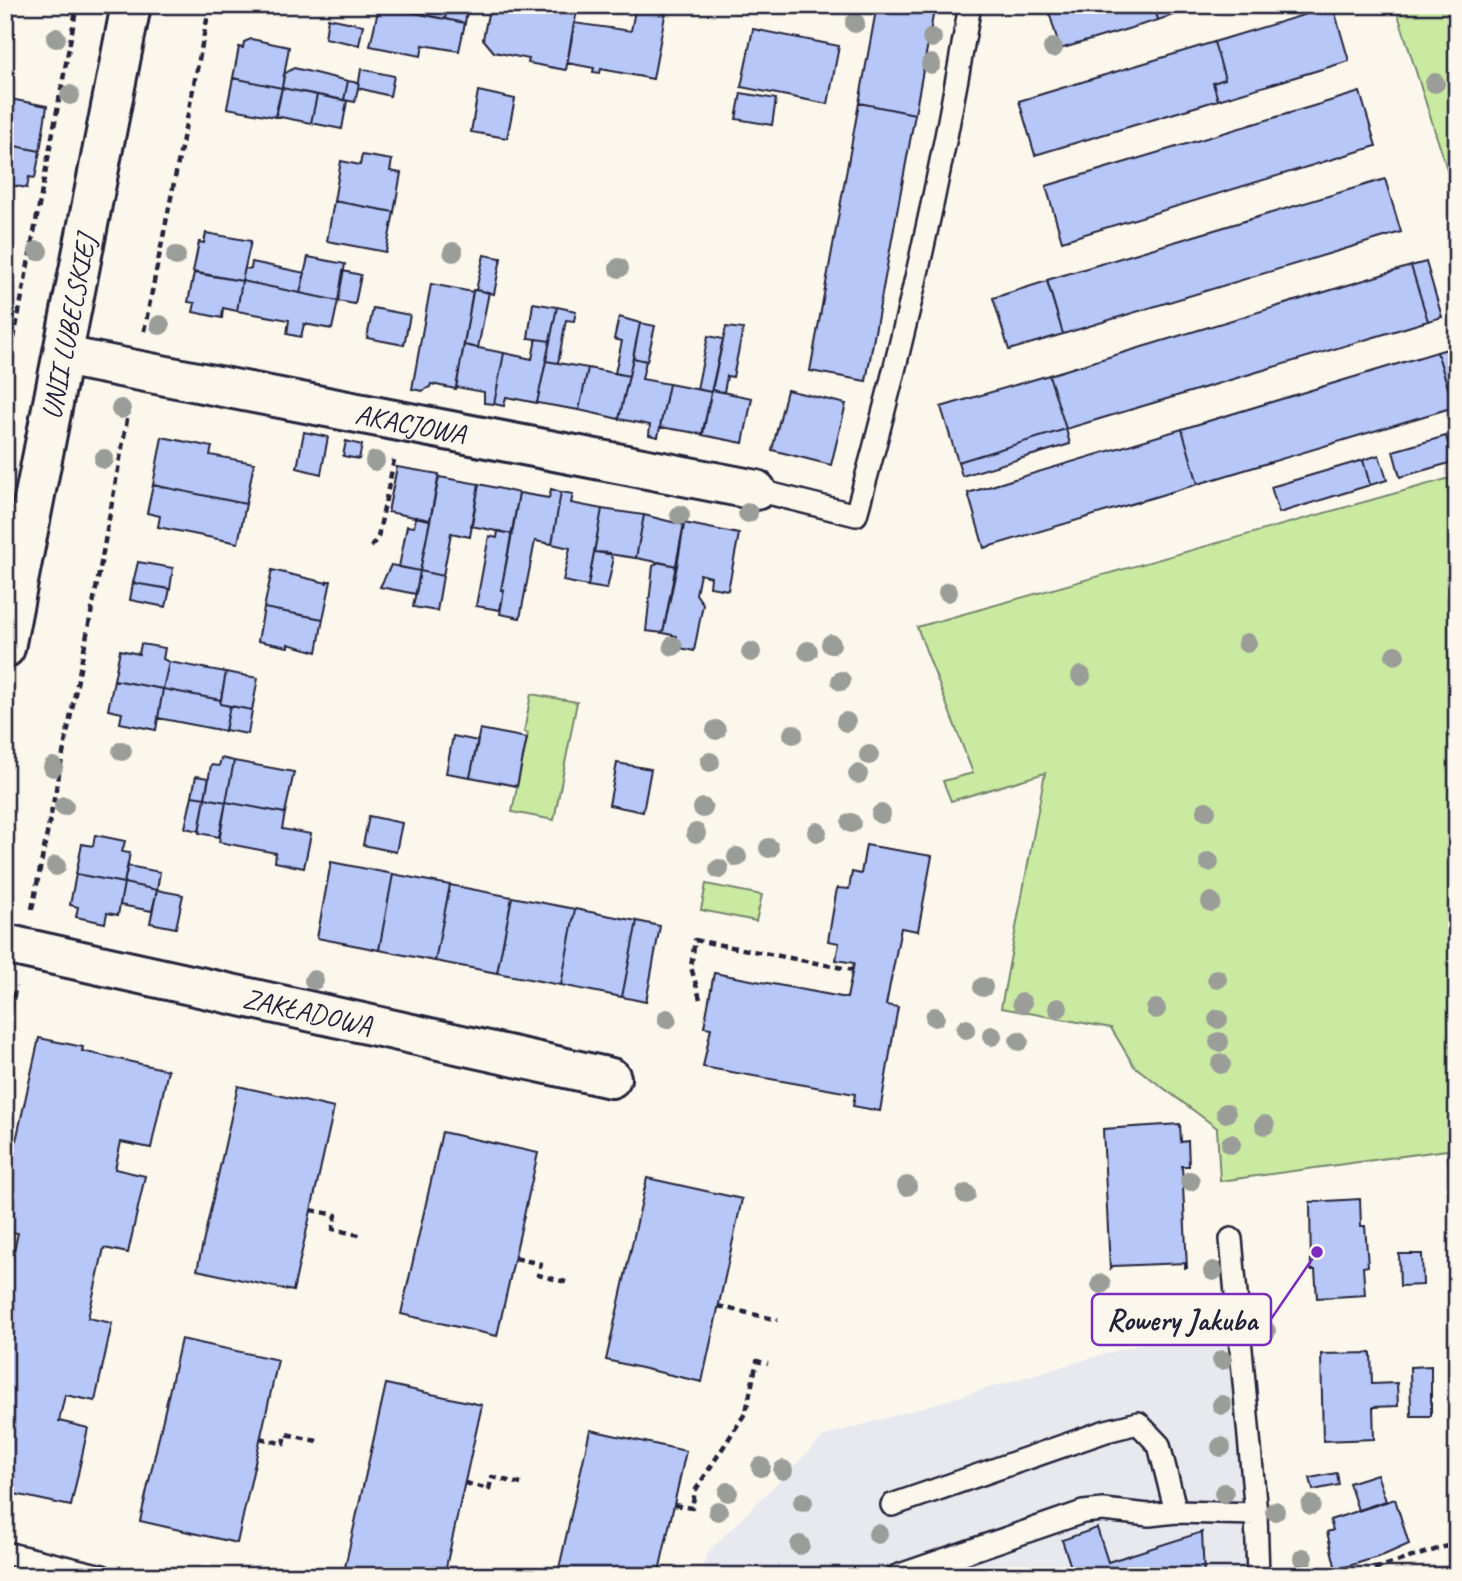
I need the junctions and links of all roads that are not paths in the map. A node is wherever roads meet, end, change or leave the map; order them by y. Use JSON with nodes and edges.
{"nodes":[{"id":1,"x":131,"y":5,"type":"edge"},
{"id":2,"x":970,"y":5,"type":"edge"},
{"id":3,"x":63,"y":356,"type":"junction"},
{"id":4,"x":756,"y":490,"type":"joint"},
{"id":5,"x":5,"y":648,"type":"edge"},
{"id":6,"x":15,"y":946,"type":"edge"},
{"id":7,"x":611,"y":1077,"type":"dead end"},
{"id":8,"x":1231,"y":1239,"type":"dead end"},
{"id":9,"x":892,"y":1505,"type":"dead end"},
{"id":10,"x":1176,"y":1512,"type":"junction"},
{"id":11,"x":1256,"y":1514,"type":"junction"},
{"id":12,"x":5,"y":1553,"type":"edge"},
{"id":13,"x":102,"y":1576,"type":"edge"},
{"id":14,"x":897,"y":1576,"type":"edge"},
{"id":15,"x":1258,"y":1576,"type":"edge"}],
"edges":[{"from":1,"to":3,"type":"street","name":"UNII LUBELSKIEJ"},
{"from":2,"to":4,"type":"lane"},
{"from":3,"to":4,"type":"street","name":"AKACJOWA"},
{"from":3,"to":5,"type":"street","name":"UNII LUBELSKIEJ"},
{"from":6,"to":7,"type":"street","name":"ZAKŁADOWA"},
{"from":8,"to":11,"type":"lane"},
{"from":9,"to":10,"type":"lane"},
{"from":10,"to":11,"type":"lane"},
{"from":10,"to":14,"type":"lane"},
{"from":11,"to":15,"type":"lane"},
{"from":12,"to":13,"type":"lane"}]}
